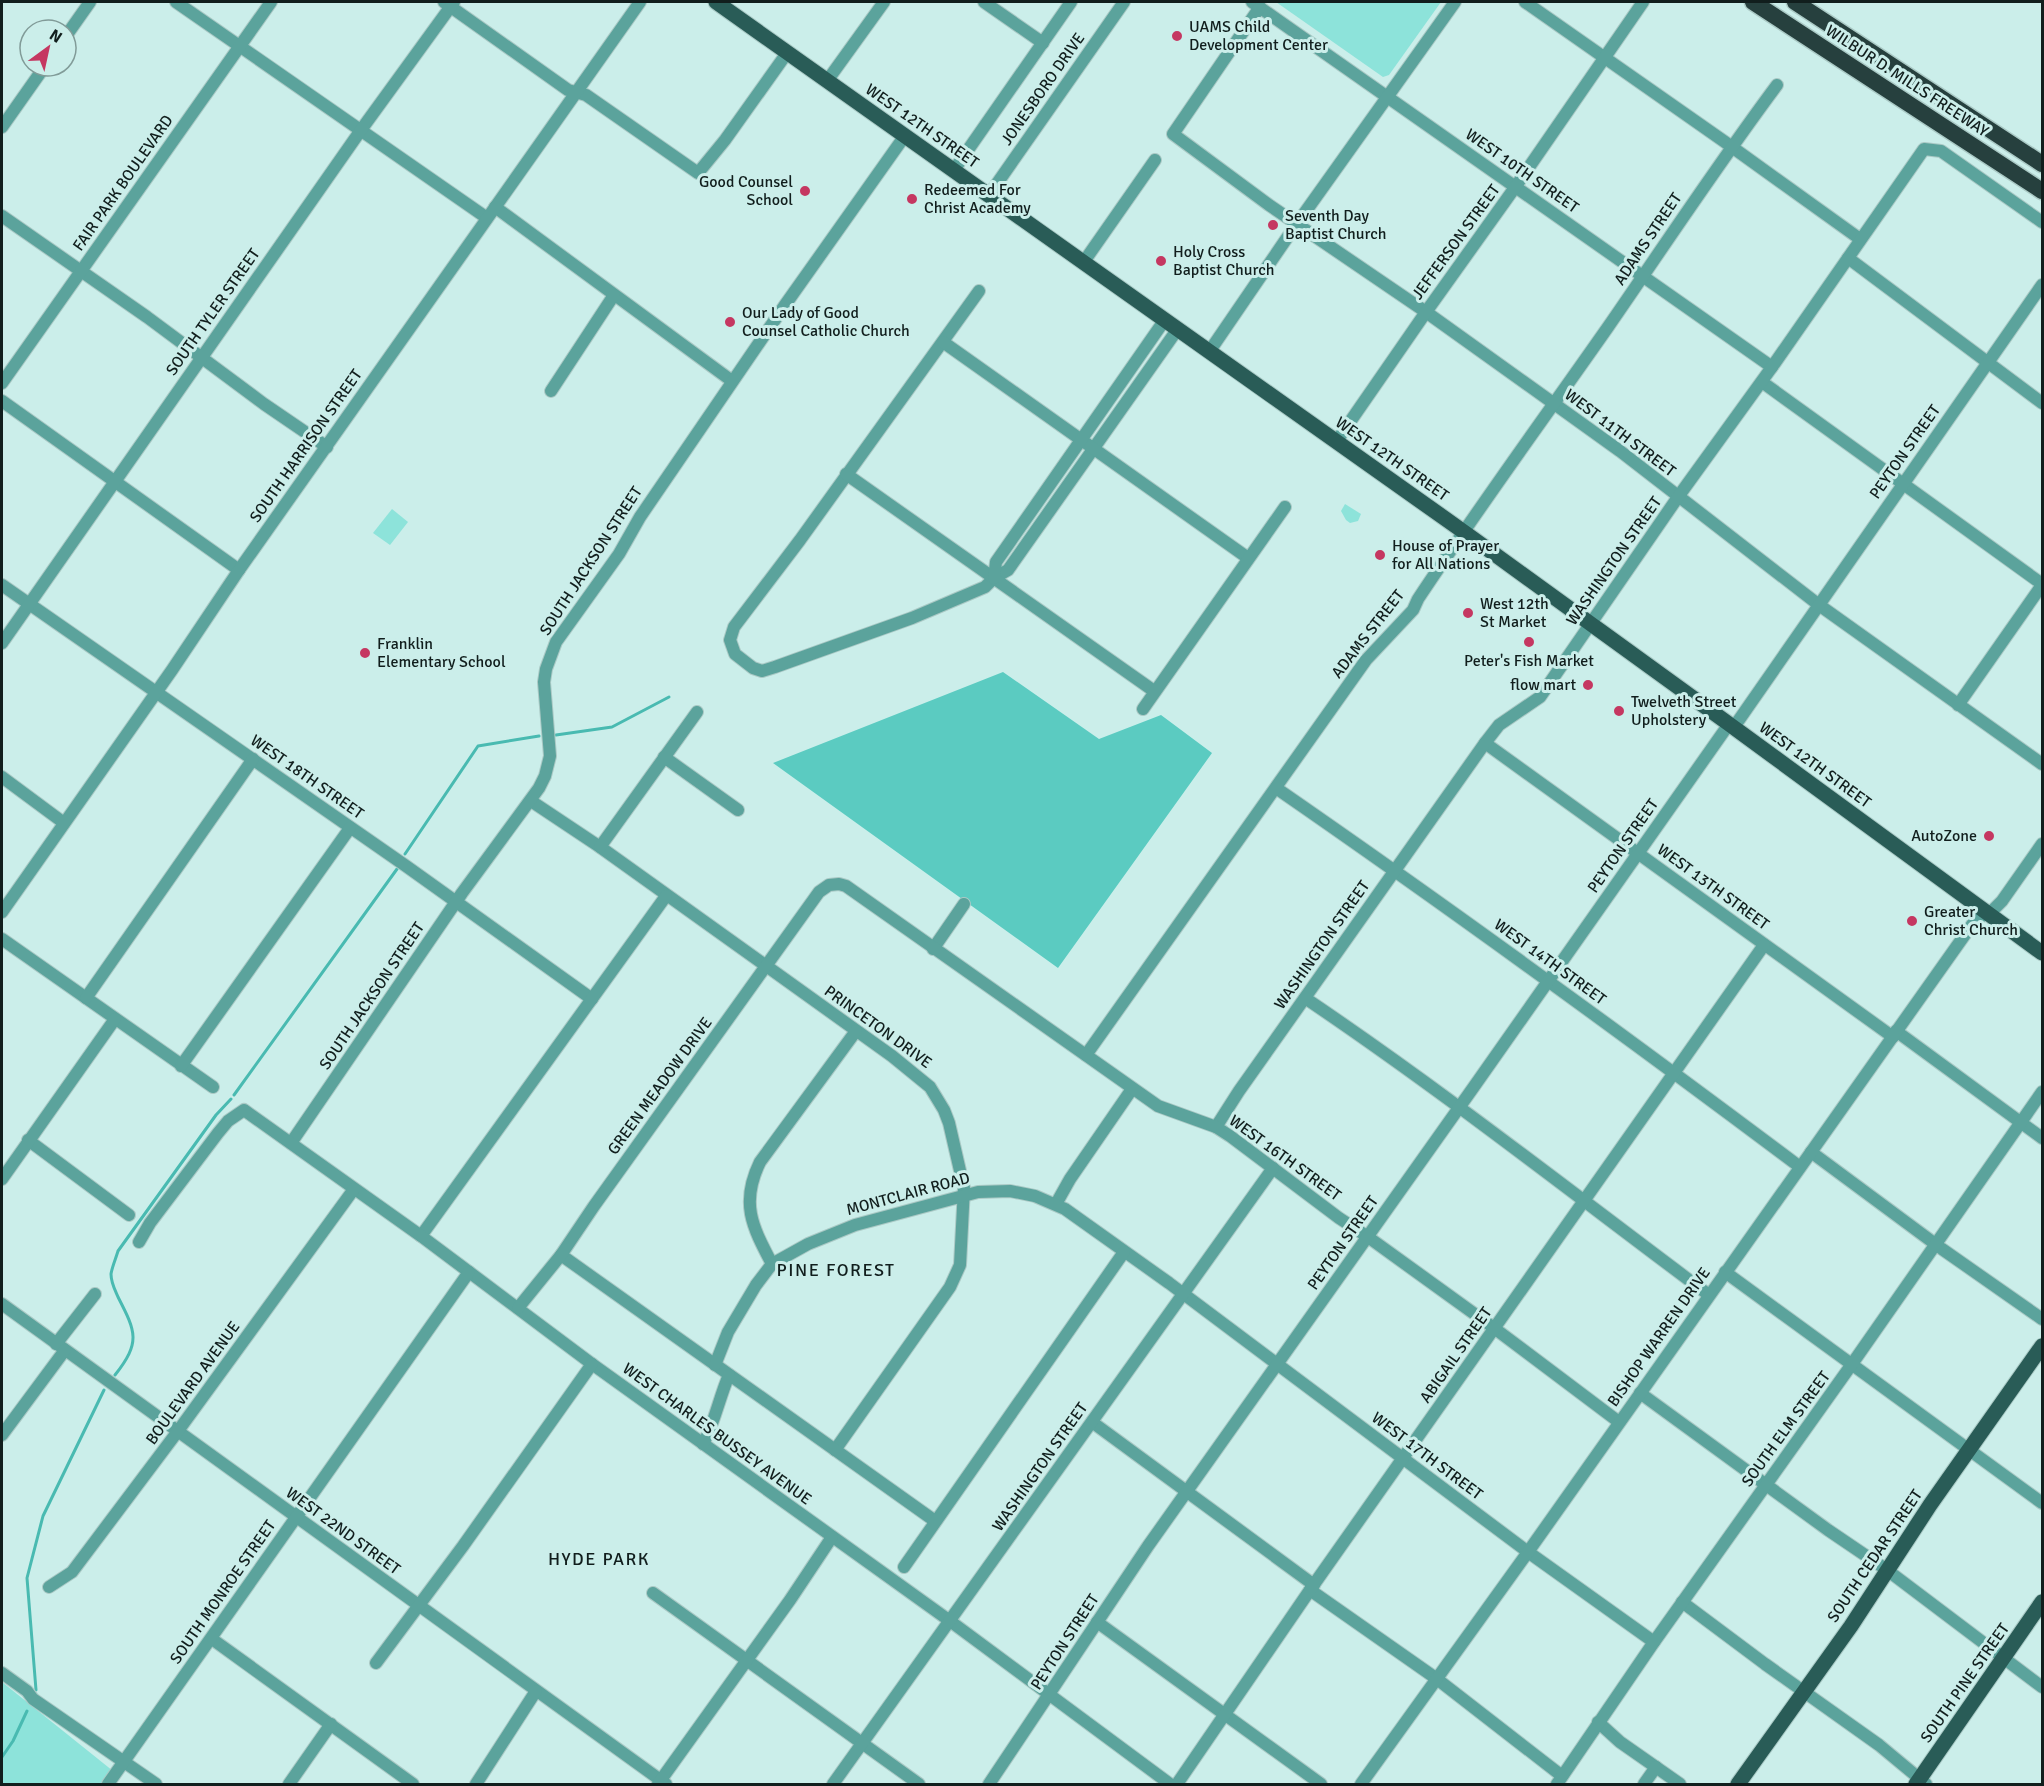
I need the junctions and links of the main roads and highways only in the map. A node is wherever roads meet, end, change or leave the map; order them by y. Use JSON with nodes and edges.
{"nodes":[{"id":1,"x":716,"y":2,"type":"edge"},
{"id":2,"x":1752,"y":2,"type":"edge"},
{"id":3,"x":1795,"y":2,"type":"edge"},
{"id":4,"x":2043,"y":164,"type":"edge"},
{"id":5,"x":2043,"y":191,"type":"edge"},
{"id":6,"x":2043,"y":952,"type":"edge"},
{"id":7,"x":2043,"y":1346,"type":"edge"},
{"id":8,"x":2043,"y":1602,"type":"edge"},
{"id":9,"x":1921,"y":1783,"type":"edge"},
{"id":10,"x":1737,"y":1785,"type":"edge"}],
"edges":[{"from":1,"to":6,"type":"main road","name":"WEST 12TH STREET"},
{"from":2,"to":5,"type":"highway","name":"WILBUR D. MILLS FREEWAY"},
{"from":3,"to":4,"type":"highway","name":"WILBUR D. MILLS FREEWAY"},
{"from":7,"to":10,"type":"main road","name":"SOUTH CEDAR STREET"},
{"from":8,"to":9,"type":"main road","name":"SOUTH PINE STREET"}]}
